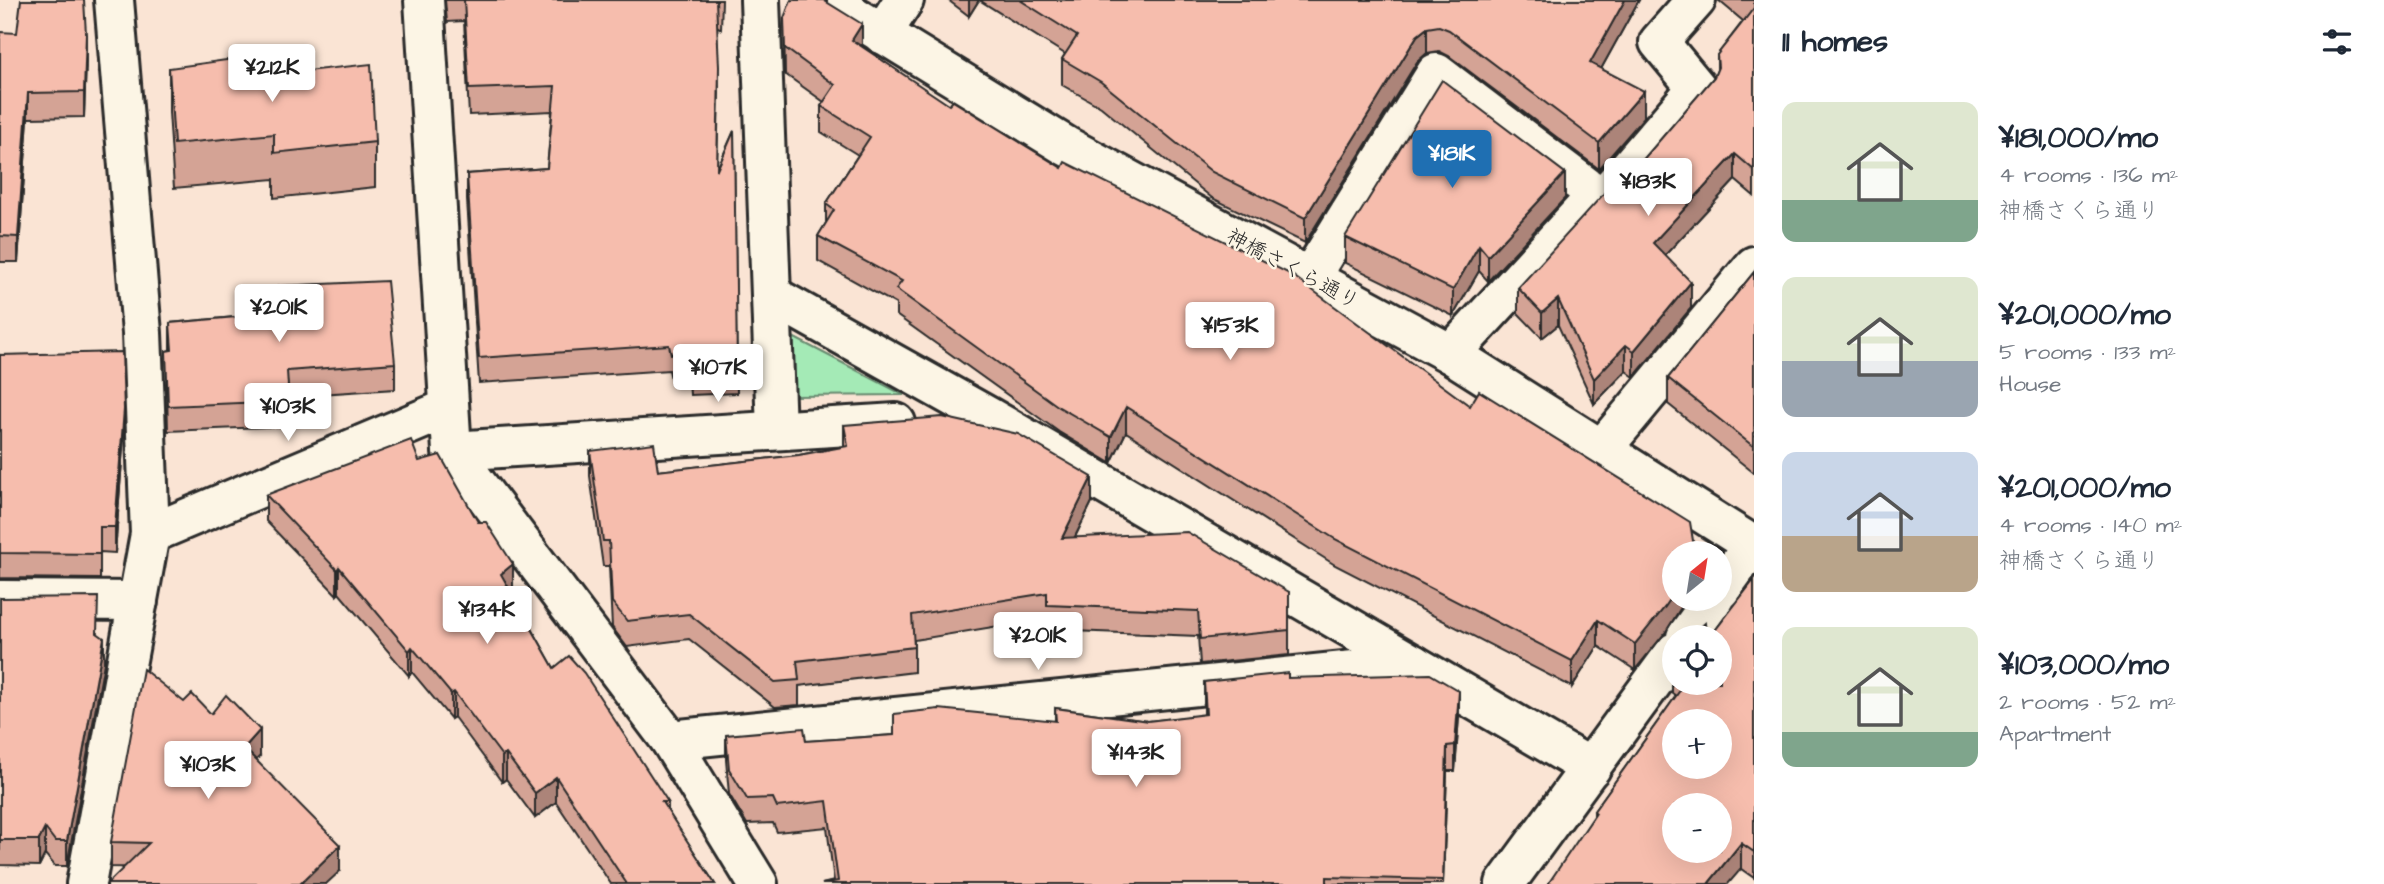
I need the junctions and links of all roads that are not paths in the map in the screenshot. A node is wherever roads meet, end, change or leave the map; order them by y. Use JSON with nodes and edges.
{"nodes":[{"id":1,"x":114,"y":0,"type":"edge"},
{"id":2,"x":424,"y":0,"type":"edge"},
{"id":3,"x":760,"y":0,"type":"edge"},
{"id":4,"x":828,"y":0,"type":"edge"},
{"id":5,"x":904,"y":0,"type":"edge"},
{"id":6,"x":1680,"y":5,"type":"edge"},
{"id":7,"x":882,"y":34,"type":"junction"},
{"id":8,"x":1597,"y":195,"type":"junction"},
{"id":9,"x":1754,"y":266,"type":"edge"},
{"id":10,"x":1310,"y":277,"type":"junction"},
{"id":11,"x":771,"y":295,"type":"junction"},
{"id":12,"x":1451,"y":354,"type":"junction"},
{"id":13,"x":449,"y":408,"type":"junction"},
{"id":14,"x":989,"y":417,"type":"junction"},
{"id":15,"x":776,"y":430,"type":"junction"},
{"id":16,"x":1602,"y":449,"type":"junction"},
{"id":17,"x":452,"y":451,"type":"junction"},
{"id":18,"x":150,"y":534,"type":"junction"},
{"id":19,"x":1753,"y":545,"type":"edge"},
{"id":20,"x":1732,"y":574,"type":"edge"},
{"id":21,"x":0,"y":600,"type":"edge"},
{"id":22,"x":138,"y":601,"type":"junction"},
{"id":23,"x":1413,"y":664,"type":"junction"},
{"id":24,"x":1662,"y":670,"type":"edge"},
{"id":25,"x":670,"y":740,"type":"junction"},
{"id":26,"x":1591,"y":768,"type":"junction"},
{"id":27,"x":86,"y":884,"type":"edge"},
{"id":28,"x":758,"y":884,"type":"edge"},
{"id":29,"x":1505,"y":884,"type":"edge"}],
"edges":[{"from":1,"to":18,"type":"street"},
{"from":2,"to":13,"type":"street"},
{"from":3,"to":11,"type":"street"},
{"from":4,"to":7,"type":"street","name":"神橋さくら通り"},
{"from":5,"to":7,"type":"street"},
{"from":6,"to":8,"type":"street"},
{"from":7,"to":10,"type":"street","name":"神橋さくら通り"},
{"from":8,"to":10,"type":"street"},
{"from":8,"to":12,"type":"street"},
{"from":9,"to":16,"type":"street"},
{"from":10,"to":12,"type":"street","name":"神橋さくら通り"},
{"from":11,"to":14,"type":"street"},
{"from":11,"to":15,"type":"street"},
{"from":12,"to":16,"type":"street","name":"神橋さくら通り"},
{"from":13,"to":17,"type":"street"},
{"from":13,"to":18,"type":"street"},
{"from":14,"to":15,"type":"street"},
{"from":14,"to":23,"type":"street"},
{"from":15,"to":17,"type":"street"},
{"from":16,"to":19,"type":"street","name":"神橋さくら通り"},
{"from":17,"to":25,"type":"street"},
{"from":18,"to":22,"type":"street"},
{"from":19,"to":20,"type":"street"},
{"from":21,"to":22,"type":"street"},
{"from":22,"to":27,"type":"street"},
{"from":23,"to":25,"type":"street"},
{"from":23,"to":26,"type":"street"},
{"from":24,"to":26,"type":"street"},
{"from":25,"to":28,"type":"street"},
{"from":26,"to":29,"type":"street"}]}
